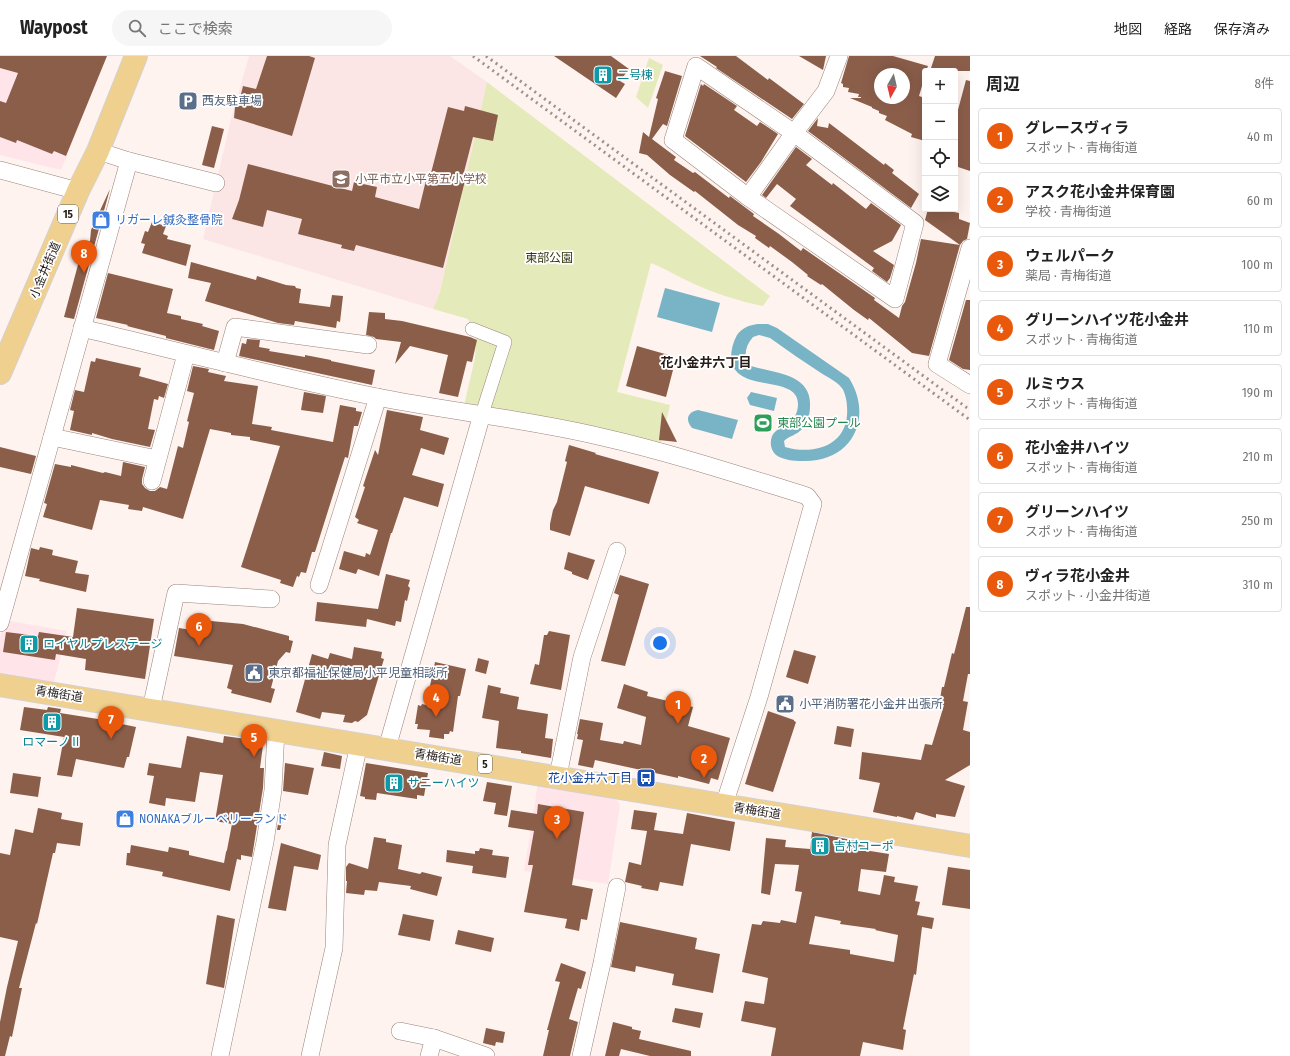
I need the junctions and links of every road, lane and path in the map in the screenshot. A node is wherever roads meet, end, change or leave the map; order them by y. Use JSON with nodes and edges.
{"nodes":[{"id":1,"x":136,"y":56,"type":"edge"},
{"id":2,"x":839,"y":56,"type":"edge"},
{"id":3,"x":794,"y":133,"type":"junction"},
{"id":4,"x":98,"y":151,"type":"junction"},
{"id":5,"x":129,"y":161,"type":"junction"},
{"id":6,"x":0,"y":170,"type":"edge"},
{"id":7,"x":216,"y":183,"type":"dead end"},
{"id":8,"x":78,"y":191,"type":"junction"},
{"id":9,"x":748,"y":197,"type":"junction"},
{"id":10,"x":970,"y":248,"type":"edge"},
{"id":11,"x":82,"y":328,"type":"junction"},
{"id":12,"x":472,"y":329,"type":"dead end"},
{"id":13,"x":368,"y":345,"type":"dead end"},
{"id":14,"x":186,"y":354,"type":"junction"},
{"id":15,"x":225,"y":363,"type":"junction"},
{"id":16,"x":0,"y":373,"type":"edge"},
{"id":17,"x":970,"y":385,"type":"edge"},
{"id":18,"x":378,"y":397,"type":"junction"},
{"id":19,"x":482,"y":414,"type":"junction"},
{"id":20,"x":52,"y":437,"type":"junction"},
{"id":21,"x":157,"y":459,"type":"junction"},
{"id":22,"x":152,"y":481,"type":"dead end"},
{"id":23,"x":617,"y":551,"type":"dead end"},
{"id":24,"x":319,"y":585,"type":"dead end"},
{"id":25,"x":271,"y":599,"type":"dead end"},
{"id":26,"x":0,"y":623,"type":"edge"},
{"id":27,"x":0,"y":685,"type":"edge"},
{"id":28,"x":151,"y":709,"type":"junction"},
{"id":29,"x":276,"y":730,"type":"junction"},
{"id":30,"x":359,"y":744,"type":"junction"},
{"id":31,"x":387,"y":748,"type":"junction"},
{"id":32,"x":558,"y":776,"type":"junction"},
{"id":33,"x":724,"y":805,"type":"junction"},
{"id":34,"x":970,"y":846,"type":"edge"},
{"id":35,"x":617,"y":887,"type":"dead end"},
{"id":36,"x":400,"y":1031,"type":"dead end"},
{"id":37,"x":434,"y":1038,"type":"junction"},
{"id":38,"x":220,"y":1056,"type":"edge"},
{"id":39,"x":310,"y":1056,"type":"edge"},
{"id":40,"x":429,"y":1056,"type":"edge"},
{"id":41,"x":486,"y":1056,"type":"edge"},
{"id":42,"x":581,"y":1056,"type":"edge"}],
"edges":[{"from":1,"to":4,"type":"main road","name":"小金井街道","number":"15"},
{"from":2,"to":3,"type":"street"},
{"from":3,"to":9,"type":"street"},
{"from":3,"to":9,"type":"street"},
{"from":3,"to":9,"type":"street"},
{"from":4,"to":5,"type":"street"},
{"from":4,"to":8,"type":"main road","name":"小金井街道","number":"15"},
{"from":5,"to":7,"type":"street"},
{"from":5,"to":11,"type":"street"},
{"from":6,"to":8,"type":"street"},
{"from":8,"to":16,"type":"main road","name":"小金井街道","number":"15"},
{"from":10,"to":17,"type":"street"},
{"from":11,"to":14,"type":"street"},
{"from":11,"to":20,"type":"street"},
{"from":12,"to":19,"type":"street"},
{"from":13,"to":15,"type":"street"},
{"from":14,"to":15,"type":"street"},
{"from":14,"to":21,"type":"street"},
{"from":15,"to":18,"type":"street"},
{"from":18,"to":19,"type":"street"},
{"from":18,"to":24,"type":"street"},
{"from":19,"to":31,"type":"street"},
{"from":19,"to":33,"type":"street"},
{"from":20,"to":21,"type":"street"},
{"from":20,"to":26,"type":"street"},
{"from":21,"to":22,"type":"street"},
{"from":23,"to":32,"type":"street"},
{"from":25,"to":28,"type":"street"},
{"from":27,"to":28,"type":"main road","name":"青梅街道","number":"5"},
{"from":28,"to":29,"type":"main road","name":"青梅街道","number":"5"},
{"from":29,"to":30,"type":"main road","name":"青梅街道","number":"5"},
{"from":29,"to":38,"type":"street"},
{"from":30,"to":31,"type":"main road","name":"青梅街道","number":"5"},
{"from":30,"to":39,"type":"street"},
{"from":31,"to":32,"type":"main road","name":"青梅街道","number":"5"},
{"from":32,"to":33,"type":"main road","name":"青梅街道","number":"5"},
{"from":33,"to":34,"type":"main road","name":"青梅街道","number":"5"},
{"from":35,"to":42,"type":"street"},
{"from":36,"to":37,"type":"street"},
{"from":37,"to":40,"type":"street"},
{"from":37,"to":41,"type":"street"}]}
